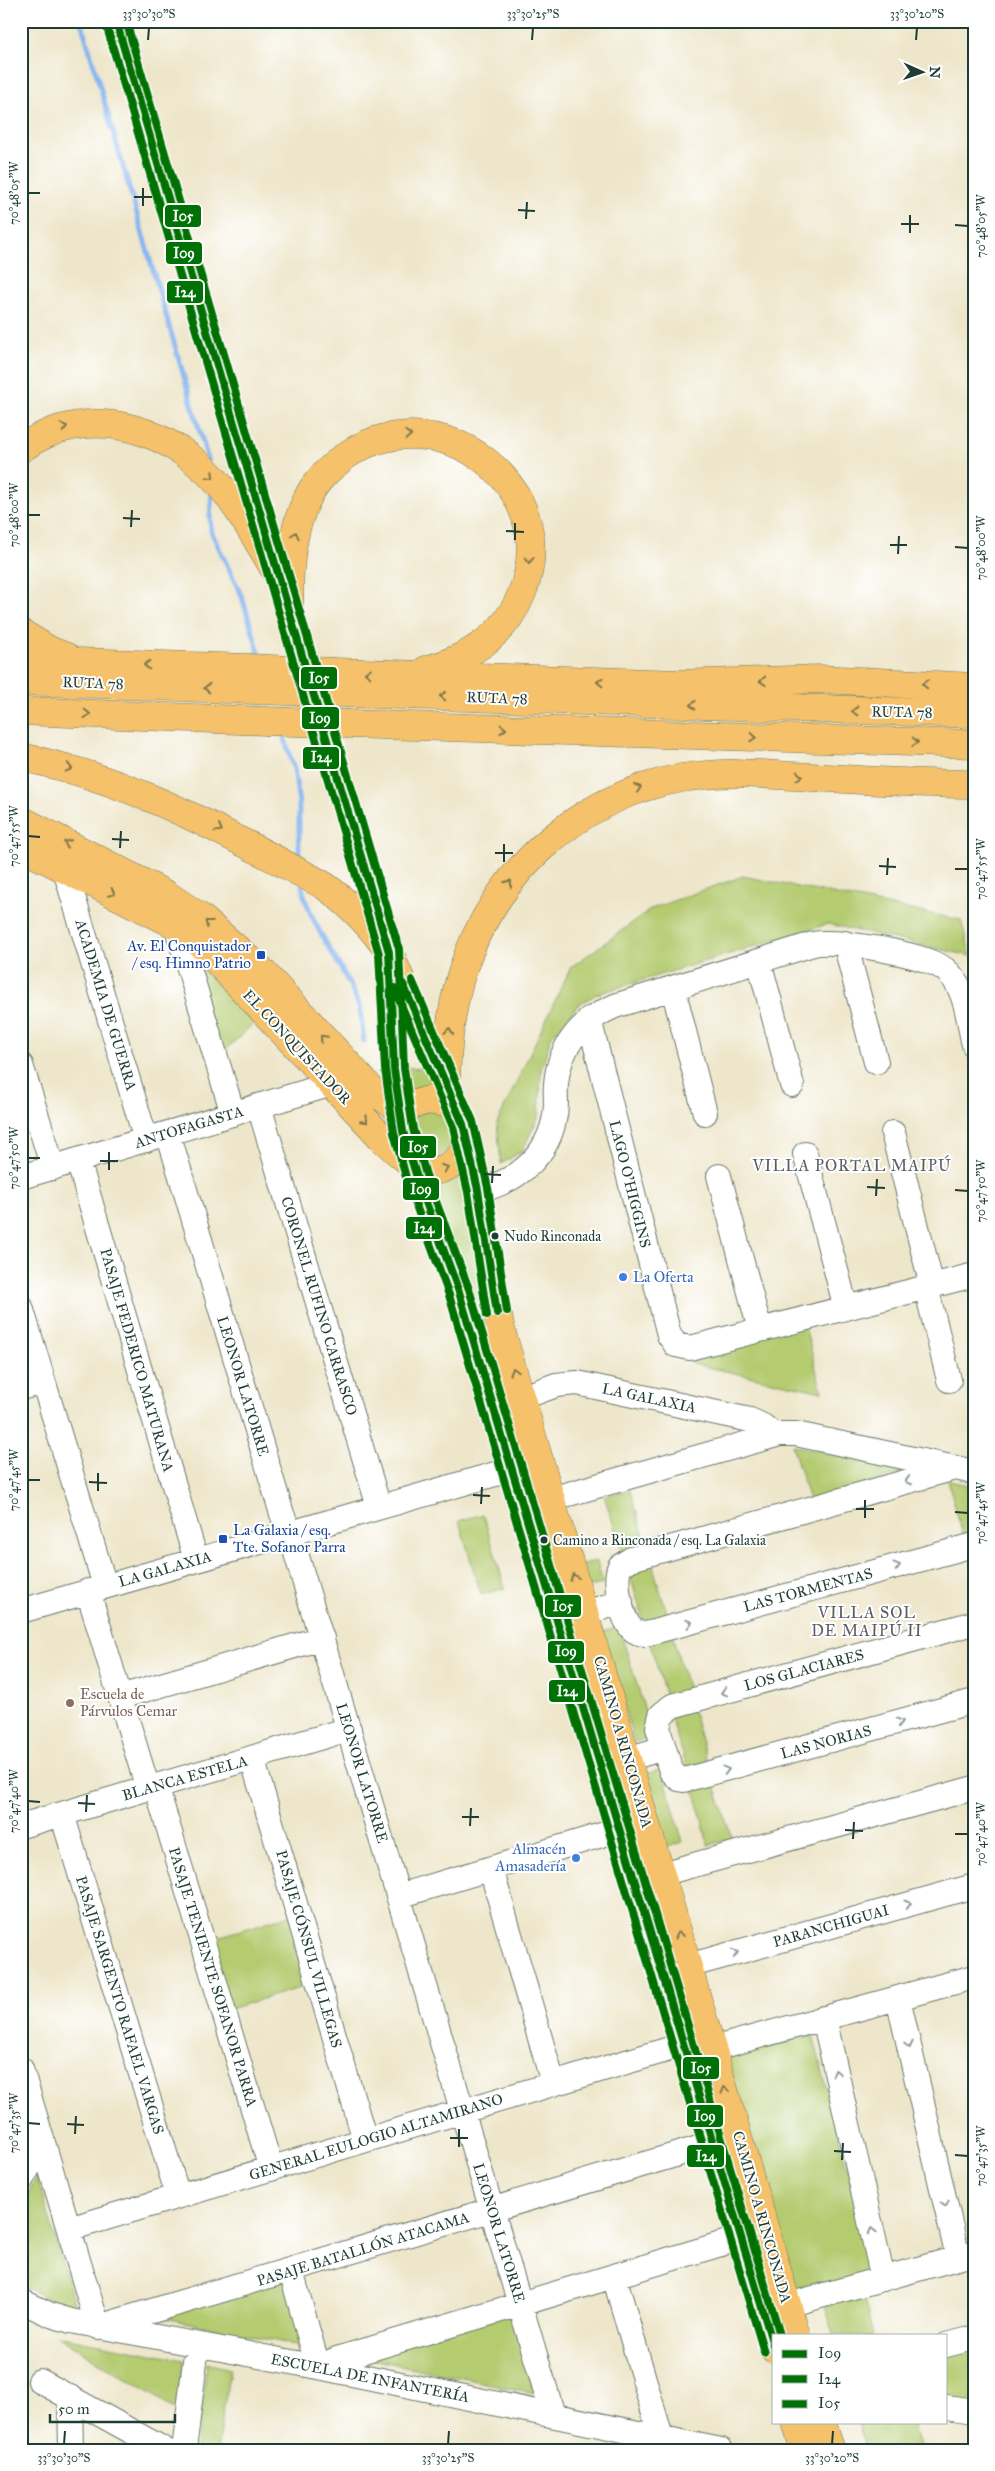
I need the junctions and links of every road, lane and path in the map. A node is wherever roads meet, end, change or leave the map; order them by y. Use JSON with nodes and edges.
{"nodes":[{"id":1,"x":116,"y":21,"type":"edge"},
{"id":2,"x":21,"y":449,"type":"edge"},
{"id":3,"x":277,"y":574,"type":"junction"},
{"id":4,"x":290,"y":618,"type":"junction"},
{"id":5,"x":21,"y":633,"type":"edge"},
{"id":6,"x":21,"y":660,"type":"edge"},
{"id":7,"x":88,"y":663,"type":"junction"},
{"id":8,"x":406,"y":675,"type":"junction"},
{"id":9,"x":252,"y":679,"type":"junction"},
{"id":10,"x":21,"y":680,"type":"edge"},
{"id":11,"x":338,"y":682,"type":"junction"},
{"id":12,"x":974,"y":687,"type":"edge"},
{"id":13,"x":21,"y":711,"type":"edge"},
{"id":14,"x":974,"y":714,"type":"edge"},
{"id":15,"x":974,"y":744,"type":"edge"},
{"id":16,"x":21,"y":756,"type":"edge"},
{"id":17,"x":974,"y":784,"type":"edge"},
{"id":18,"x":21,"y":820,"type":"edge"},
{"id":19,"x":21,"y":847,"type":"edge"},
{"id":20,"x":66,"y":870,"type":"junction"},
{"id":21,"x":176,"y":925,"type":"junction"},
{"id":22,"x":845,"y":944,"type":"junction"},
{"id":23,"x":389,"y":952,"type":"junction"},
{"id":24,"x":759,"y":961,"type":"junction"},
{"id":25,"x":673,"y":988,"type":"junction"},
{"id":26,"x":589,"y":1019,"type":"junction"},
{"id":27,"x":974,"y":1045,"type":"edge"},
{"id":28,"x":394,"y":1062,"type":"junction"},
{"id":29,"x":876,"y":1062,"type":"dead end"},
{"id":30,"x":21,"y":1065,"type":"edge"},
{"id":31,"x":356,"y":1074,"type":"junction"},
{"id":32,"x":446,"y":1080,"type":"junction"},
{"id":33,"x":332,"y":1084,"type":"junction"},
{"id":34,"x":792,"y":1085,"type":"dead end"},
{"id":35,"x":456,"y":1105,"type":"junction"},
{"id":36,"x":259,"y":1106,"type":"junction"},
{"id":37,"x":399,"y":1109,"type":"junction"},
{"id":38,"x":705,"y":1113,"type":"dead end"},
{"id":39,"x":233,"y":1114,"type":"junction"},
{"id":40,"x":893,"y":1133,"type":"dead end"},
{"id":41,"x":157,"y":1136,"type":"junction"},
{"id":42,"x":469,"y":1146,"type":"junction"},
{"id":43,"x":805,"y":1154,"type":"dead end"},
{"id":44,"x":78,"y":1160,"type":"junction"},
{"id":45,"x":412,"y":1165,"type":"junction"},
{"id":46,"x":53,"y":1168,"type":"junction"},
{"id":47,"x":720,"y":1176,"type":"dead end"},
{"id":48,"x":21,"y":1177,"type":"edge"},
{"id":49,"x":478,"y":1190,"type":"junction"},
{"id":50,"x":974,"y":1275,"type":"edge"},
{"id":51,"x":929,"y":1282,"type":"junction"},
{"id":52,"x":21,"y":1308,"type":"edge"},
{"id":53,"x":846,"y":1308,"type":"junction"},
{"id":54,"x":760,"y":1330,"type":"junction"},
{"id":55,"x":949,"y":1380,"type":"dead end"},
{"id":56,"x":32,"y":1385,"type":"edge"},
{"id":57,"x":522,"y":1398,"type":"junction"},
{"id":58,"x":774,"y":1435,"type":"junction"},
{"id":59,"x":540,"y":1461,"type":"junction"},
{"id":60,"x":511,"y":1468,"type":"junction"},
{"id":61,"x":964,"y":1470,"type":"edge"},
{"id":62,"x":551,"y":1499,"type":"junction"},
{"id":63,"x":380,"y":1507,"type":"junction"},
{"id":64,"x":290,"y":1532,"type":"junction"},
{"id":65,"x":974,"y":1545,"type":"edge"},
{"id":66,"x":196,"y":1560,"type":"junction"},
{"id":67,"x":96,"y":1589,"type":"junction"},
{"id":68,"x":621,"y":1602,"type":"junction"},
{"id":69,"x":21,"y":1611,"type":"edge"},
{"id":70,"x":584,"y":1613,"type":"junction"},
{"id":71,"x":974,"y":1623,"type":"edge"},
{"id":72,"x":322,"y":1638,"type":"junction"},
{"id":73,"x":120,"y":1697,"type":"junction"},
{"id":74,"x":974,"y":1702,"type":"edge"},
{"id":75,"x":349,"y":1729,"type":"junction"},
{"id":76,"x":664,"y":1748,"type":"junction"},
{"id":77,"x":252,"y":1758,"type":"junction"},
{"id":78,"x":628,"y":1759,"type":"junction"},
{"id":79,"x":152,"y":1787,"type":"junction"},
{"id":80,"x":974,"y":1788,"type":"edge"},
{"id":81,"x":62,"y":1814,"type":"junction"},
{"id":82,"x":21,"y":1826,"type":"edge"},
{"id":83,"x":618,"y":1830,"type":"junction"},
{"id":84,"x":491,"y":1869,"type":"junction"},
{"id":85,"x":661,"y":1874,"type":"junction"},
{"id":86,"x":974,"y":1886,"type":"edge"},
{"id":87,"x":399,"y":1896,"type":"junction"},
{"id":88,"x":688,"y":1966,"type":"junction"},
{"id":89,"x":972,"y":1983,"type":"edge"},
{"id":90,"x":898,"y":1998,"type":"junction"},
{"id":91,"x":824,"y":2018,"type":"junction"},
{"id":92,"x":683,"y":2045,"type":"junction"},
{"id":93,"x":712,"y":2049,"type":"junction"},
{"id":94,"x":21,"y":2069,"type":"edge"},
{"id":95,"x":553,"y":2083,"type":"junction"},
{"id":96,"x":463,"y":2111,"type":"junction"},
{"id":97,"x":21,"y":2132,"type":"edge"},
{"id":98,"x":365,"y":2140,"type":"junction"},
{"id":99,"x":44,"y":2143,"type":"junction"},
{"id":100,"x":712,"y":2144,"type":"junction"},
{"id":101,"x":271,"y":2168,"type":"junction"},
{"id":102,"x":21,"y":2180,"type":"edge"},
{"id":103,"x":178,"y":2196,"type":"junction"},
{"id":104,"x":492,"y":2211,"type":"junction"},
{"id":105,"x":69,"y":2229,"type":"junction"},
{"id":106,"x":741,"y":2238,"type":"junction"},
{"id":107,"x":966,"y":2256,"type":"edge"},
{"id":108,"x":291,"y":2271,"type":"junction"},
{"id":109,"x":614,"y":2276,"type":"junction"},
{"id":110,"x":883,"y":2279,"type":"junction"},
{"id":111,"x":21,"y":2301,"type":"edge"},
{"id":112,"x":520,"y":2304,"type":"junction"},
{"id":113,"x":788,"y":2305,"type":"junction"},
{"id":114,"x":98,"y":2327,"type":"junction"},
{"id":115,"x":796,"y":2334,"type":"edge"},
{"id":116,"x":974,"y":2338,"type":"edge"},
{"id":117,"x":772,"y":2342,"type":"edge"},
{"id":118,"x":197,"y":2345,"type":"junction"},
{"id":119,"x":948,"y":2345,"type":"edge"},
{"id":120,"x":318,"y":2367,"type":"junction"},
{"id":121,"x":40,"y":2381,"type":"dead end"},
{"id":122,"x":70,"y":2397,"type":"junction"},
{"id":123,"x":948,"y":2407,"type":"edge"},
{"id":124,"x":974,"y":2411,"type":"edge"},
{"id":125,"x":553,"y":2415,"type":"junction"},
{"id":126,"x":797,"y":2424,"type":"edge"},
{"id":127,"x":823,"y":2424,"type":"edge"},
{"id":128,"x":661,"y":2436,"type":"junction"},
{"id":129,"x":71,"y":2450,"type":"edge"},
{"id":130,"x":165,"y":2450,"type":"edge"},
{"id":131,"x":184,"y":2450,"type":"edge"},
{"id":132,"x":721,"y":2450,"type":"edge"},
{"id":133,"x":804,"y":2450,"type":"edge"},
{"id":134,"x":831,"y":2450,"type":"edge"}],
"edges":[{"from":1,"to":3,"type":"street","name":"CAMINO A RINCONADA"},
{"from":2,"to":3,"type":"main road","one_way":true},
{"from":3,"to":4,"type":"main road","name":"CAMINO A RINCONADA"},
{"from":4,"to":8,"type":"main road","one_way":true},
{"from":4,"to":23,"type":"main road","name":"CAMINO A RINCONADA"},
{"from":5,"to":7,"type":"main road"},
{"from":6,"to":7,"type":"main road"},
{"from":9,"to":7,"type":"main road","one_way":true},
{"from":8,"to":11,"type":"main road","one_way":true},
{"from":12,"to":8,"type":"main road","one_way":true},
{"from":9,"to":10,"type":"main road","name":"RUTA 78","one_way":true},
{"from":9,"to":11,"type":"main road","bridge":true},
{"from":14,"to":11,"type":"main road","name":"RUTA 78","one_way":true},
{"from":13,"to":15,"type":"main road","name":"RUTA 78","one_way":true,"bridge":true},
{"from":16,"to":23,"type":"main road","one_way":true},
{"from":32,"to":17,"type":"main road","one_way":true},
{"from":31,"to":18,"type":"main road","name":"EL CONQUISTADOR","one_way":true},
{"from":19,"to":20,"type":"main road","name":"EL CONQUISTADOR"},
{"from":20,"to":21,"type":"main road","name":"EL CONQUISTADOR","one_way":true},
{"from":20,"to":41,"type":"street","name":"ACADEMIA DE GUERRA"},
{"from":21,"to":33,"type":"main road","name":"EL CONQUISTADOR"},
{"from":21,"to":39,"type":"street"},
{"from":22,"to":24,"type":"street"},
{"from":22,"to":27,"type":"street"},
{"from":22,"to":29,"type":"street"},
{"from":23,"to":28,"type":"main road","name":"CAMINO A RINCONADA"},
{"from":23,"to":32,"type":"main road","name":"CAMINO A RINCONADA"},
{"from":24,"to":25,"type":"street"},
{"from":24,"to":34,"type":"street"},
{"from":25,"to":26,"type":"street"},
{"from":25,"to":38,"type":"street"},
{"from":26,"to":49,"type":"street"},
{"from":26,"to":54,"type":"street","name":"LAGO O'HIGGINS"},
{"from":28,"to":31,"type":"main road"},
{"from":28,"to":37,"type":"main road","name":"CAMINO A RINCONADA"},
{"from":30,"to":46,"type":"street"},
{"from":31,"to":33,"type":"street","name":"ANTOFAGASTA"},
{"from":31,"to":37,"type":"main road","name":"EL CONQUISTADOR"},
{"from":32,"to":35,"type":"main road","name":"CAMINO A RINCONADA"},
{"from":33,"to":36,"type":"street","name":"ANTOFAGASTA"},
{"from":33,"to":45,"type":"main road","name":"EL CONQUISTADOR","one_way":true},
{"from":35,"to":37,"type":"main road"},
{"from":35,"to":42,"type":"main road","name":"CAMINO A RINCONADA"},
{"from":36,"to":39,"type":"street","name":"ANTOFAGASTA"},
{"from":36,"to":63,"type":"street","name":"CORONEL RUFINO CARRASCO"},
{"from":37,"to":45,"type":"main road","name":"CAMINO A RINCONADA"},
{"from":39,"to":41,"type":"street","name":"ANTOFAGASTA"},
{"from":40,"to":51,"type":"street"},
{"from":41,"to":44,"type":"street","name":"ANTOFAGASTA"},
{"from":41,"to":64,"type":"street","name":"LEONOR LATORRE"},
{"from":45,"to":42,"type":"main road","one_way":true},
{"from":42,"to":49,"type":"main road","name":"CAMINO A RINCONADA"},
{"from":43,"to":53,"type":"street"},
{"from":44,"to":46,"type":"street","name":"ANTOFAGASTA"},
{"from":44,"to":66,"type":"street","name":"PASAJE FEDERICO MATURANA"},
{"from":45,"to":60,"type":"main road","name":"CAMINO A RINCONADA"},
{"from":46,"to":48,"type":"street","name":"ANTOFAGASTA"},
{"from":47,"to":54,"type":"street"},
{"from":57,"to":49,"type":"main road","name":"CAMINO A RINCONADA","one_way":true},
{"from":50,"to":51,"type":"street"},
{"from":51,"to":53,"type":"street"},
{"from":51,"to":55,"type":"street"},
{"from":52,"to":56,"type":"street","name":"PASAJE TENIENTE SOFANOR PARRA"},
{"from":53,"to":54,"type":"street"},
{"from":56,"to":67,"type":"street","name":"PASAJE TENIENTE SOFANOR PARRA"},
{"from":57,"to":58,"type":"street","name":"LA GALAXIA"},
{"from":57,"to":59,"type":"main road","name":"CAMINO A RINCONADA"},
{"from":58,"to":61,"type":"street"},
{"from":58,"to":62,"type":"street"},
{"from":59,"to":60,"type":"street","name":"LA GALAXIA"},
{"from":59,"to":62,"type":"main road","name":"CAMINO A RINCONADA"},
{"from":60,"to":63,"type":"street","name":"LA GALAXIA"},
{"from":60,"to":83,"type":"main road","name":"CAMINO A RINCONADA"},
{"from":61,"to":68,"type":"street","one_way":true},
{"from":70,"to":62,"type":"main road","name":"CAMINO A RINCONADA","one_way":true},
{"from":63,"to":64,"type":"street","name":"LA GALAXIA"},
{"from":64,"to":66,"type":"street","name":"LA GALAXIA"},
{"from":64,"to":72,"type":"street","name":"LEONOR LATORRE"},
{"from":68,"to":65,"type":"street","name":"LAS TORMENTAS","one_way":true},
{"from":66,"to":67,"type":"street","name":"LA GALAXIA"},
{"from":67,"to":69,"type":"street","name":"LA GALAXIA"},
{"from":67,"to":73,"type":"street","name":"PASAJE TENIENTE SOFANOR PARRA"},
{"from":68,"to":70,"type":"street"},
{"from":70,"to":78,"type":"main road","name":"CAMINO A RINCONADA"},
{"from":71,"to":76,"type":"street","name":"LOS GLACIARES","one_way":true},
{"from":72,"to":73,"type":"street"},
{"from":72,"to":75,"type":"street","name":"LEONOR LATORRE"},
{"from":73,"to":79,"type":"street","name":"PASAJE TENIENTE SOFANOR PARRA"},
{"from":76,"to":74,"type":"street","name":"LAS NORIAS","one_way":true},
{"from":75,"to":77,"type":"street","name":"BLANCA ESTELA"},
{"from":75,"to":87,"type":"street","name":"LEONOR LATORRE"},
{"from":76,"to":78,"type":"street"},
{"from":77,"to":79,"type":"street","name":"BLANCA ESTELA"},
{"from":77,"to":98,"type":"street","name":"PASAJE CÓNSUL VILLEGAS"},
{"from":78,"to":85,"type":"main road","name":"CAMINO A RINCONADA"},
{"from":79,"to":81,"type":"street","name":"BLANCA ESTELA"},
{"from":79,"to":101,"type":"street","name":"PASAJE TENIENTE SOFANOR PARRA"},
{"from":80,"to":85,"type":"street"},
{"from":81,"to":82,"type":"street","name":"BLANCA ESTELA"},
{"from":81,"to":103,"type":"street","name":"PASAJE SARGENTO RAFAEL VARGAS"},
{"from":83,"to":84,"type":"street"},
{"from":83,"to":92,"type":"main road","name":"CAMINO A RINCONADA"},
{"from":84,"to":87,"type":"street"},
{"from":84,"to":95,"type":"street"},
{"from":88,"to":85,"type":"main road","name":"CAMINO A RINCONADA","one_way":true},
{"from":88,"to":86,"type":"street","name":"PARANCHIGUAI","one_way":true},
{"from":87,"to":96,"type":"street","name":"LEONOR LATORRE"},
{"from":88,"to":93,"type":"main road","name":"CAMINO A RINCONADA"},
{"from":89,"to":90,"type":"street"},
{"from":90,"to":91,"type":"street"},
{"from":90,"to":107,"type":"street","one_way":true},
{"from":91,"to":93,"type":"street"},
{"from":110,"to":91,"type":"street","one_way":true},
{"from":92,"to":93,"type":"street"},
{"from":92,"to":95,"type":"street","name":"GENERAL EULOGIO ALTAMIRANO"},
{"from":92,"to":100,"type":"main road","name":"CAMINO A RINCONADA"},
{"from":113,"to":93,"type":"main road","name":"CAMINO A RINCONADA","one_way":true},
{"from":94,"to":99,"type":"street"},
{"from":95,"to":96,"type":"street","name":"GENERAL EULOGIO ALTAMIRANO"},
{"from":96,"to":98,"type":"street","name":"GENERAL EULOGIO ALTAMIRANO"},
{"from":96,"to":104,"type":"street","name":"LEONOR LATORRE"},
{"from":97,"to":99,"type":"street"},
{"from":98,"to":101,"type":"street","name":"GENERAL EULOGIO ALTAMIRANO"},
{"from":99,"to":102,"type":"street"},
{"from":99,"to":105,"type":"street"},
{"from":100,"to":104,"type":"street","name":"PASAJE BATALLÓN ATACAMA"},
{"from":100,"to":106,"type":"main road","name":"CAMINO A RINCONADA"},
{"from":101,"to":103,"type":"street","name":"GENERAL EULOGIO ALTAMIRANO"},
{"from":103,"to":105,"type":"street","name":"GENERAL EULOGIO ALTAMIRANO"},
{"from":104,"to":108,"type":"street","name":"PASAJE BATALLÓN ATACAMA"},
{"from":104,"to":112,"type":"street","name":"LEONOR LATORRE"},
{"from":105,"to":114,"type":"street"},
{"from":106,"to":109,"type":"street"},
{"from":106,"to":117,"type":"main road","name":"CAMINO A RINCONADA"},
{"from":107,"to":110,"type":"street"},
{"from":108,"to":114,"type":"street","name":"PASAJE BATALLÓN ATACAMA"},
{"from":108,"to":120,"type":"street"},
{"from":109,"to":112,"type":"street"},
{"from":109,"to":128,"type":"street"},
{"from":110,"to":113,"type":"street"},
{"from":111,"to":114,"type":"street","name":"ESCUELA DE INFANTERÍA"},
{"from":112,"to":120,"type":"street"},
{"from":112,"to":125,"type":"street","name":"LEONOR LATORRE"},
{"from":113,"to":115,"type":"main road","name":"CAMINO A RINCONADA"},
{"from":114,"to":118,"type":"street","name":"ESCUELA DE INFANTERÍA"},
{"from":116,"to":119,"type":"street"},
{"from":118,"to":120,"type":"street","name":"ESCUELA DE INFANTERÍA"},
{"from":118,"to":131,"type":"street"},
{"from":120,"to":125,"type":"street","name":"ESCUELA DE INFANTERÍA"},
{"from":121,"to":122,"type":"street"},
{"from":122,"to":129,"type":"street"},
{"from":122,"to":130,"type":"street"},
{"from":123,"to":124,"type":"street"},
{"from":125,"to":128,"type":"street","name":"ESCUELA DE INFANTERÍA"},
{"from":126,"to":133,"type":"main road"},
{"from":127,"to":134,"type":"main road"},
{"from":128,"to":132,"type":"street","name":"ESCUELA DE INFANTERÍA"}]}
